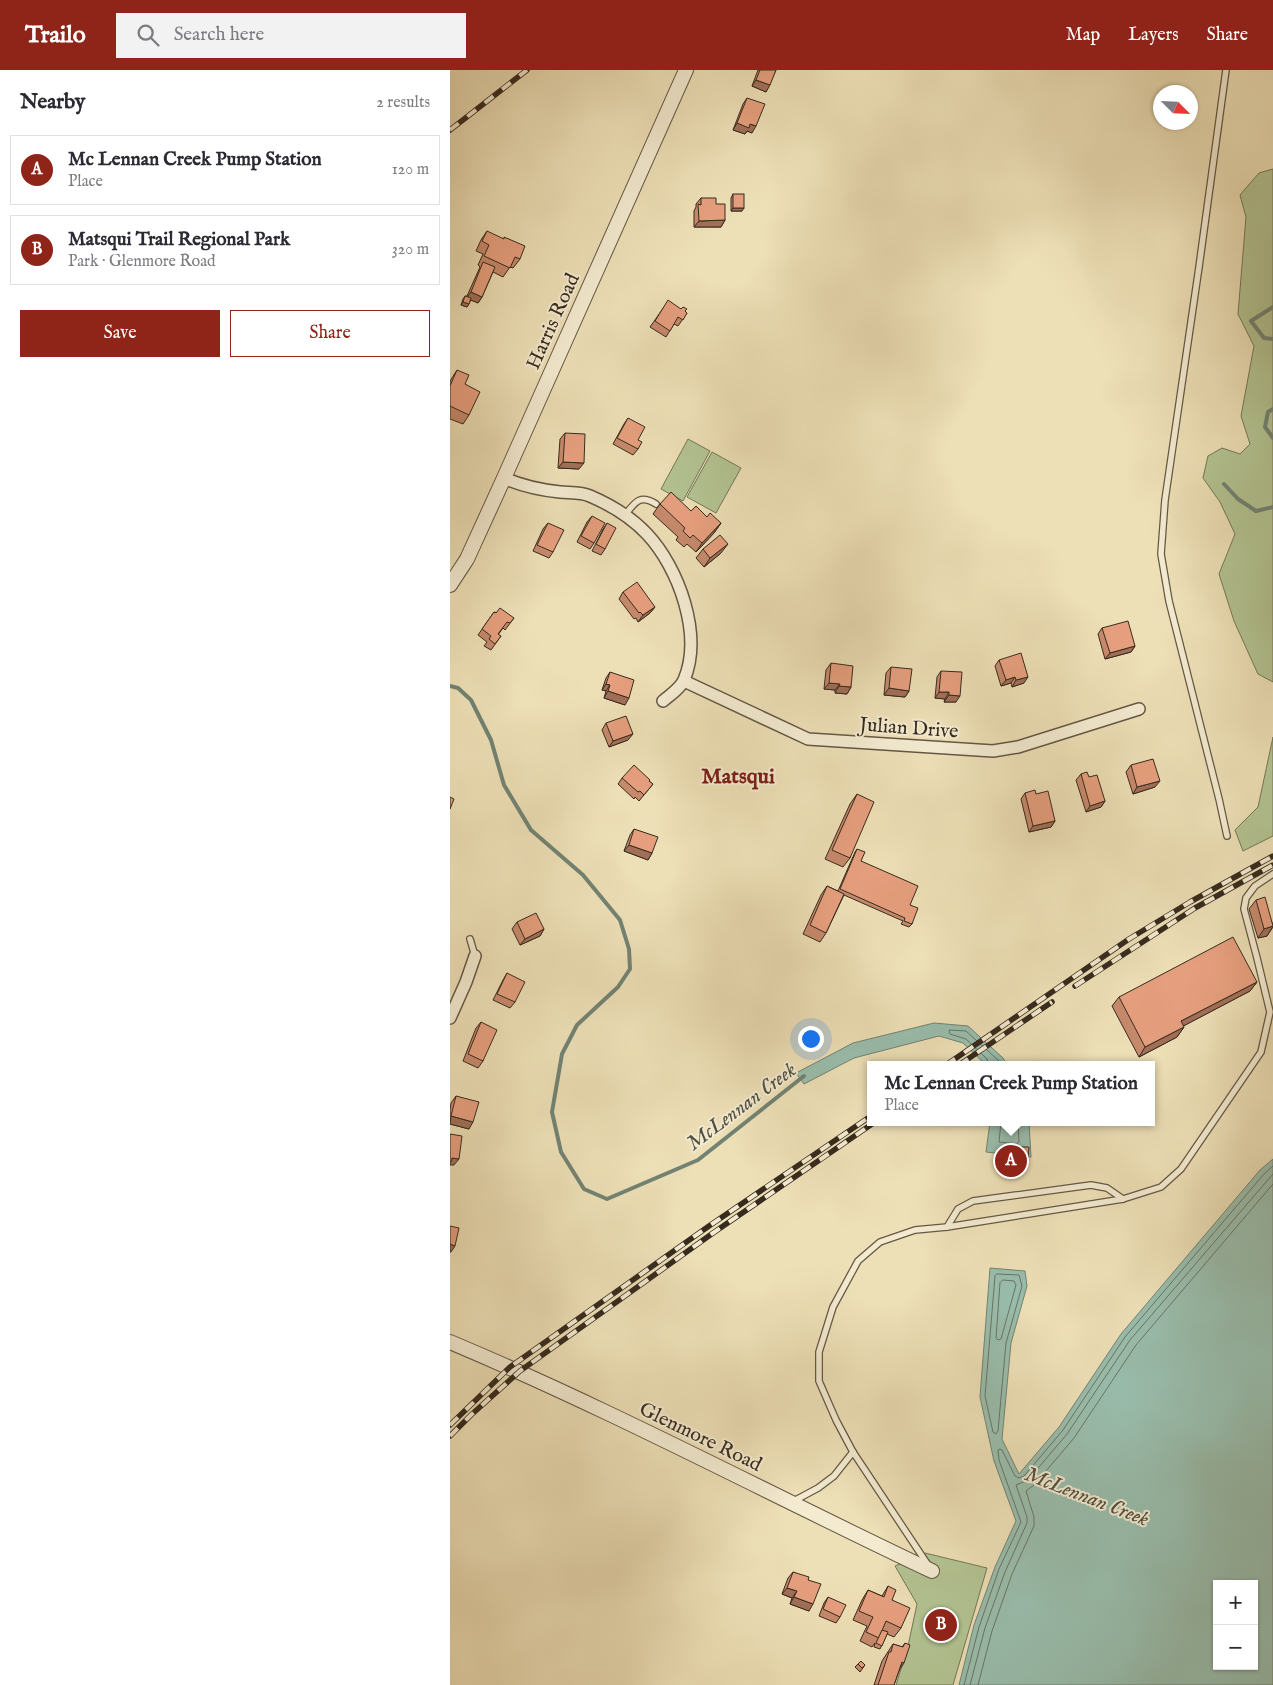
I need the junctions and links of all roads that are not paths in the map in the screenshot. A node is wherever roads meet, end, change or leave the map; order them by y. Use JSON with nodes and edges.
{"nodes":[{"id":1,"x":686,"y":70,"type":"edge"},
{"id":2,"x":1226,"y":70,"type":"edge"},
{"id":3,"x":504,"y":478,"type":"junction"},
{"id":4,"x":656,"y":504,"type":"dead end"},
{"id":5,"x":625,"y":515,"type":"junction"},
{"id":6,"x":450,"y":585,"type":"edge"},
{"id":7,"x":684,"y":681,"type":"junction"},
{"id":8,"x":663,"y":702,"type":"dead end"},
{"id":9,"x":1139,"y":709,"type":"dead end"},
{"id":10,"x":1228,"y":836,"type":"dead end"},
{"id":11,"x":1273,"y":874,"type":"edge"},
{"id":12,"x":470,"y":939,"type":"dead end"},
{"id":13,"x":475,"y":956,"type":"joint"},
{"id":14,"x":450,"y":1018,"type":"edge"},
{"id":15,"x":1124,"y":1199,"type":"junction"},
{"id":16,"x":947,"y":1227,"type":"junction"},
{"id":17,"x":450,"y":1342,"type":"edge"},
{"id":18,"x":853,"y":1452,"type":"junction"},
{"id":19,"x":792,"y":1502,"type":"junction"},
{"id":20,"x":932,"y":1571,"type":"joint"}],
"edges":[{"from":1,"to":3,"type":"street","name":"Harris Road"},
{"from":2,"to":10,"type":"lane"},
{"from":3,"to":5,"type":"street"},
{"from":3,"to":6,"type":"street","name":"Harris Road"},
{"from":4,"to":5,"type":"lane"},
{"from":5,"to":7,"type":"street"},
{"from":7,"to":8,"type":"street"},
{"from":7,"to":9,"type":"street","name":"Julian Drive"},
{"from":11,"to":15,"type":"lane"},
{"from":12,"to":13,"type":"lane"},
{"from":13,"to":14,"type":"street"},
{"from":15,"to":16,"type":"lane"},
{"from":15,"to":16,"type":"lane"},
{"from":16,"to":18,"type":"lane"},
{"from":17,"to":19,"type":"street","name":"Glenmore Road"},
{"from":18,"to":19,"type":"lane"},
{"from":18,"to":20,"type":"lane"},
{"from":19,"to":20,"type":"street","name":"Glenmore Road"}]}
